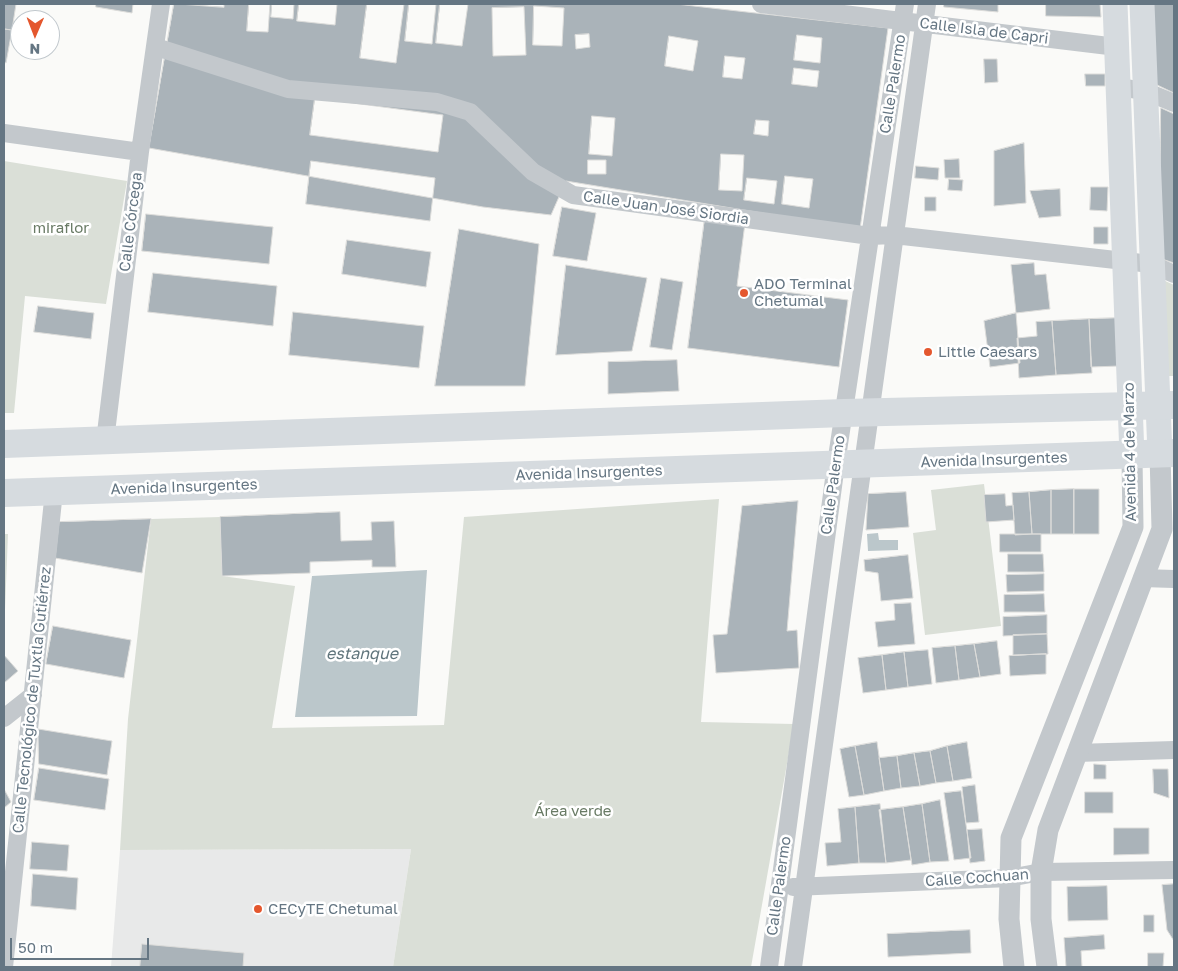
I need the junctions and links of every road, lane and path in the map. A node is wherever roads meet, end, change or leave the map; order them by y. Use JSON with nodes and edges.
{"nodes":[{"id":1,"x":161,"y":4,"type":"edge"},
{"id":2,"x":761,"y":4,"type":"edge"},
{"id":3,"x":905,"y":4,"type":"edge"},
{"id":4,"x":927,"y":4,"type":"edge"},
{"id":5,"x":1115,"y":4,"type":"edge"},
{"id":6,"x":1142,"y":4,"type":"edge"},
{"id":7,"x":902,"y":22,"type":"junction"},
{"id":8,"x":924,"y":24,"type":"junction"},
{"id":9,"x":156,"y":47,"type":"junction"},
{"id":10,"x":1117,"y":47,"type":"junction"},
{"id":11,"x":1118,"y":87,"type":"junction"},
{"id":12,"x":1145,"y":91,"type":"junction"},
{"id":13,"x":1174,"y":103,"type":"edge"},
{"id":14,"x":4,"y":133,"type":"edge"},
{"id":15,"x":140,"y":152,"type":"junction"},
{"id":16,"x":894,"y":235,"type":"junction"},
{"id":17,"x":870,"y":236,"type":"junction"},
{"id":18,"x":1124,"y":262,"type":"junction"},
{"id":19,"x":1151,"y":264,"type":"junction"},
{"id":20,"x":1174,"y":274,"type":"edge"},
{"id":21,"x":1166,"y":406,"type":"edge"},
{"id":22,"x":1129,"y":407,"type":"junction"},
{"id":23,"x":856,"y":413,"type":"junction"},
{"id":24,"x":104,"y":441,"type":"junction"},
{"id":25,"x":4,"y":444,"type":"edge"},
{"id":26,"x":1167,"y":454,"type":"edge"},
{"id":27,"x":1132,"y":456,"type":"junction"},
{"id":28,"x":848,"y":464,"type":"junction"},
{"id":29,"x":54,"y":492,"type":"junction"},
{"id":30,"x":4,"y":493,"type":"edge"},
{"id":31,"x":1142,"y":578,"type":"junction"},
{"id":32,"x":1174,"y":579,"type":"edge"},
{"id":33,"x":32,"y":695,"type":"junction"},
{"id":34,"x":4,"y":718,"type":"edge"},
{"id":35,"x":1174,"y":750,"type":"edge"},
{"id":36,"x":1076,"y":753,"type":"junction"},
{"id":37,"x":1174,"y":870,"type":"edge"},
{"id":38,"x":1041,"y":872,"type":"junction"},
{"id":39,"x":1009,"y":878,"type":"junction"},
{"id":40,"x":780,"y":887,"type":"junction"},
{"id":41,"x":804,"y":888,"type":"junction"},
{"id":42,"x":6,"y":922,"type":"edge"},
{"id":43,"x":4,"y":967,"type":"edge"},
{"id":44,"x":769,"y":967,"type":"edge"},
{"id":45,"x":793,"y":967,"type":"edge"},
{"id":46,"x":1014,"y":967,"type":"edge"},
{"id":47,"x":1046,"y":967,"type":"edge"}],
"edges":[{"from":1,"to":9,"type":"street","name":"Calle Córcega"},
{"from":2,"to":7,"type":"street","name":"Calle Isla de Capri"},
{"from":3,"to":7,"type":"street","name":"Calle Palermo"},
{"from":4,"to":8,"type":"street","name":"Calle Palermo"},
{"from":5,"to":10,"type":"main road","name":"Avenida 4 de Marzo"},
{"from":6,"to":12,"type":"main road","name":"Avenida 4 de Marzo"},
{"from":7,"to":8,"type":"street","name":"Calle Isla de Capri"},
{"from":7,"to":17,"type":"street","name":"Calle Palermo"},
{"from":8,"to":10,"type":"street","name":"Calle Isla de Capri"},
{"from":8,"to":16,"type":"street","name":"Calle Palermo"},
{"from":9,"to":15,"type":"street","name":"Calle Córcega"},
{"from":9,"to":17,"type":"street","name":"Calle Juan José Siordia"},
{"from":10,"to":11,"type":"main road","name":"Avenida 4 de Marzo"},
{"from":11,"to":12,"type":"street"},
{"from":11,"to":18,"type":"main road","name":"Avenida 4 de Marzo"},
{"from":12,"to":13,"type":"street"},
{"from":12,"to":19,"type":"main road","name":"Avenida 4 de Marzo"},
{"from":14,"to":15,"type":"street"},
{"from":15,"to":24,"type":"street","name":"Calle Córcega"},
{"from":16,"to":17,"type":"street","name":"Calle Juan José Siordia"},
{"from":16,"to":18,"type":"street","name":"Calle Juan José Siordia"},
{"from":16,"to":23,"type":"street","name":"Calle Palermo"},
{"from":17,"to":23,"type":"street","name":"Calle Palermo"},
{"from":18,"to":19,"type":"street","name":"Calle Juan José Siordia"},
{"from":18,"to":22,"type":"main road","name":"Avenida 4 de Marzo"},
{"from":19,"to":20,"type":"street","name":"Calle Juan José Siordia"},
{"from":19,"to":21,"type":"main road","name":"Avenida 4 de Marzo"},
{"from":21,"to":22,"type":"main road"},
{"from":21,"to":26,"type":"main road","name":"Avenida 4 de Marzo"},
{"from":22,"to":23,"type":"main road"},
{"from":22,"to":27,"type":"main road","name":"Avenida 4 de Marzo"},
{"from":23,"to":24,"type":"main road"},
{"from":23,"to":28,"type":"street","name":"Calle Palermo"},
{"from":23,"to":28,"type":"street","name":"Calle Palermo"},
{"from":24,"to":25,"type":"main road"},
{"from":26,"to":27,"type":"main road","name":"Avenida Insurgentes"},
{"from":26,"to":31,"type":"street","name":"Avenida 4 de Marzo"},
{"from":27,"to":28,"type":"main road","name":"Avenida Insurgentes"},
{"from":27,"to":39,"type":"street","name":"Avenida 4 de Marzo"},
{"from":28,"to":29,"type":"main road","name":"Avenida Insurgentes"},
{"from":28,"to":40,"type":"street","name":"Calle Palermo"},
{"from":28,"to":41,"type":"street","name":"Calle Palermo"},
{"from":29,"to":30,"type":"main road","name":"Avenida Insurgentes"},
{"from":29,"to":33,"type":"street","name":"Calle Tecnológico de Tuxtla Gutiérrez"},
{"from":31,"to":32,"type":"street"},
{"from":31,"to":36,"type":"street","name":"Avenida 4 de Marzo"},
{"from":33,"to":34,"type":"street"},
{"from":33,"to":42,"type":"street","name":"Calle Tecnológico de Tuxtla Gutiérrez"},
{"from":35,"to":36,"type":"street"},
{"from":36,"to":38,"type":"street","name":"Avenida 4 de Marzo"},
{"from":37,"to":38,"type":"street","name":"Calle Cochuan"},
{"from":38,"to":39,"type":"street","name":"Calle Cochuan"},
{"from":38,"to":47,"type":"street","name":"Avenida 4 de Marzo"},
{"from":39,"to":41,"type":"street","name":"Calle Cochuan"},
{"from":39,"to":46,"type":"street","name":"Avenida 4 de Marzo"},
{"from":40,"to":41,"type":"street","name":"Calle Cochuan"},
{"from":40,"to":44,"type":"street","name":"Calle Palermo"},
{"from":41,"to":45,"type":"street","name":"Calle Palermo"},
{"from":42,"to":43,"type":"street","name":"Calle Tecnológico de Tuxtla Gutiérrez"}]}
